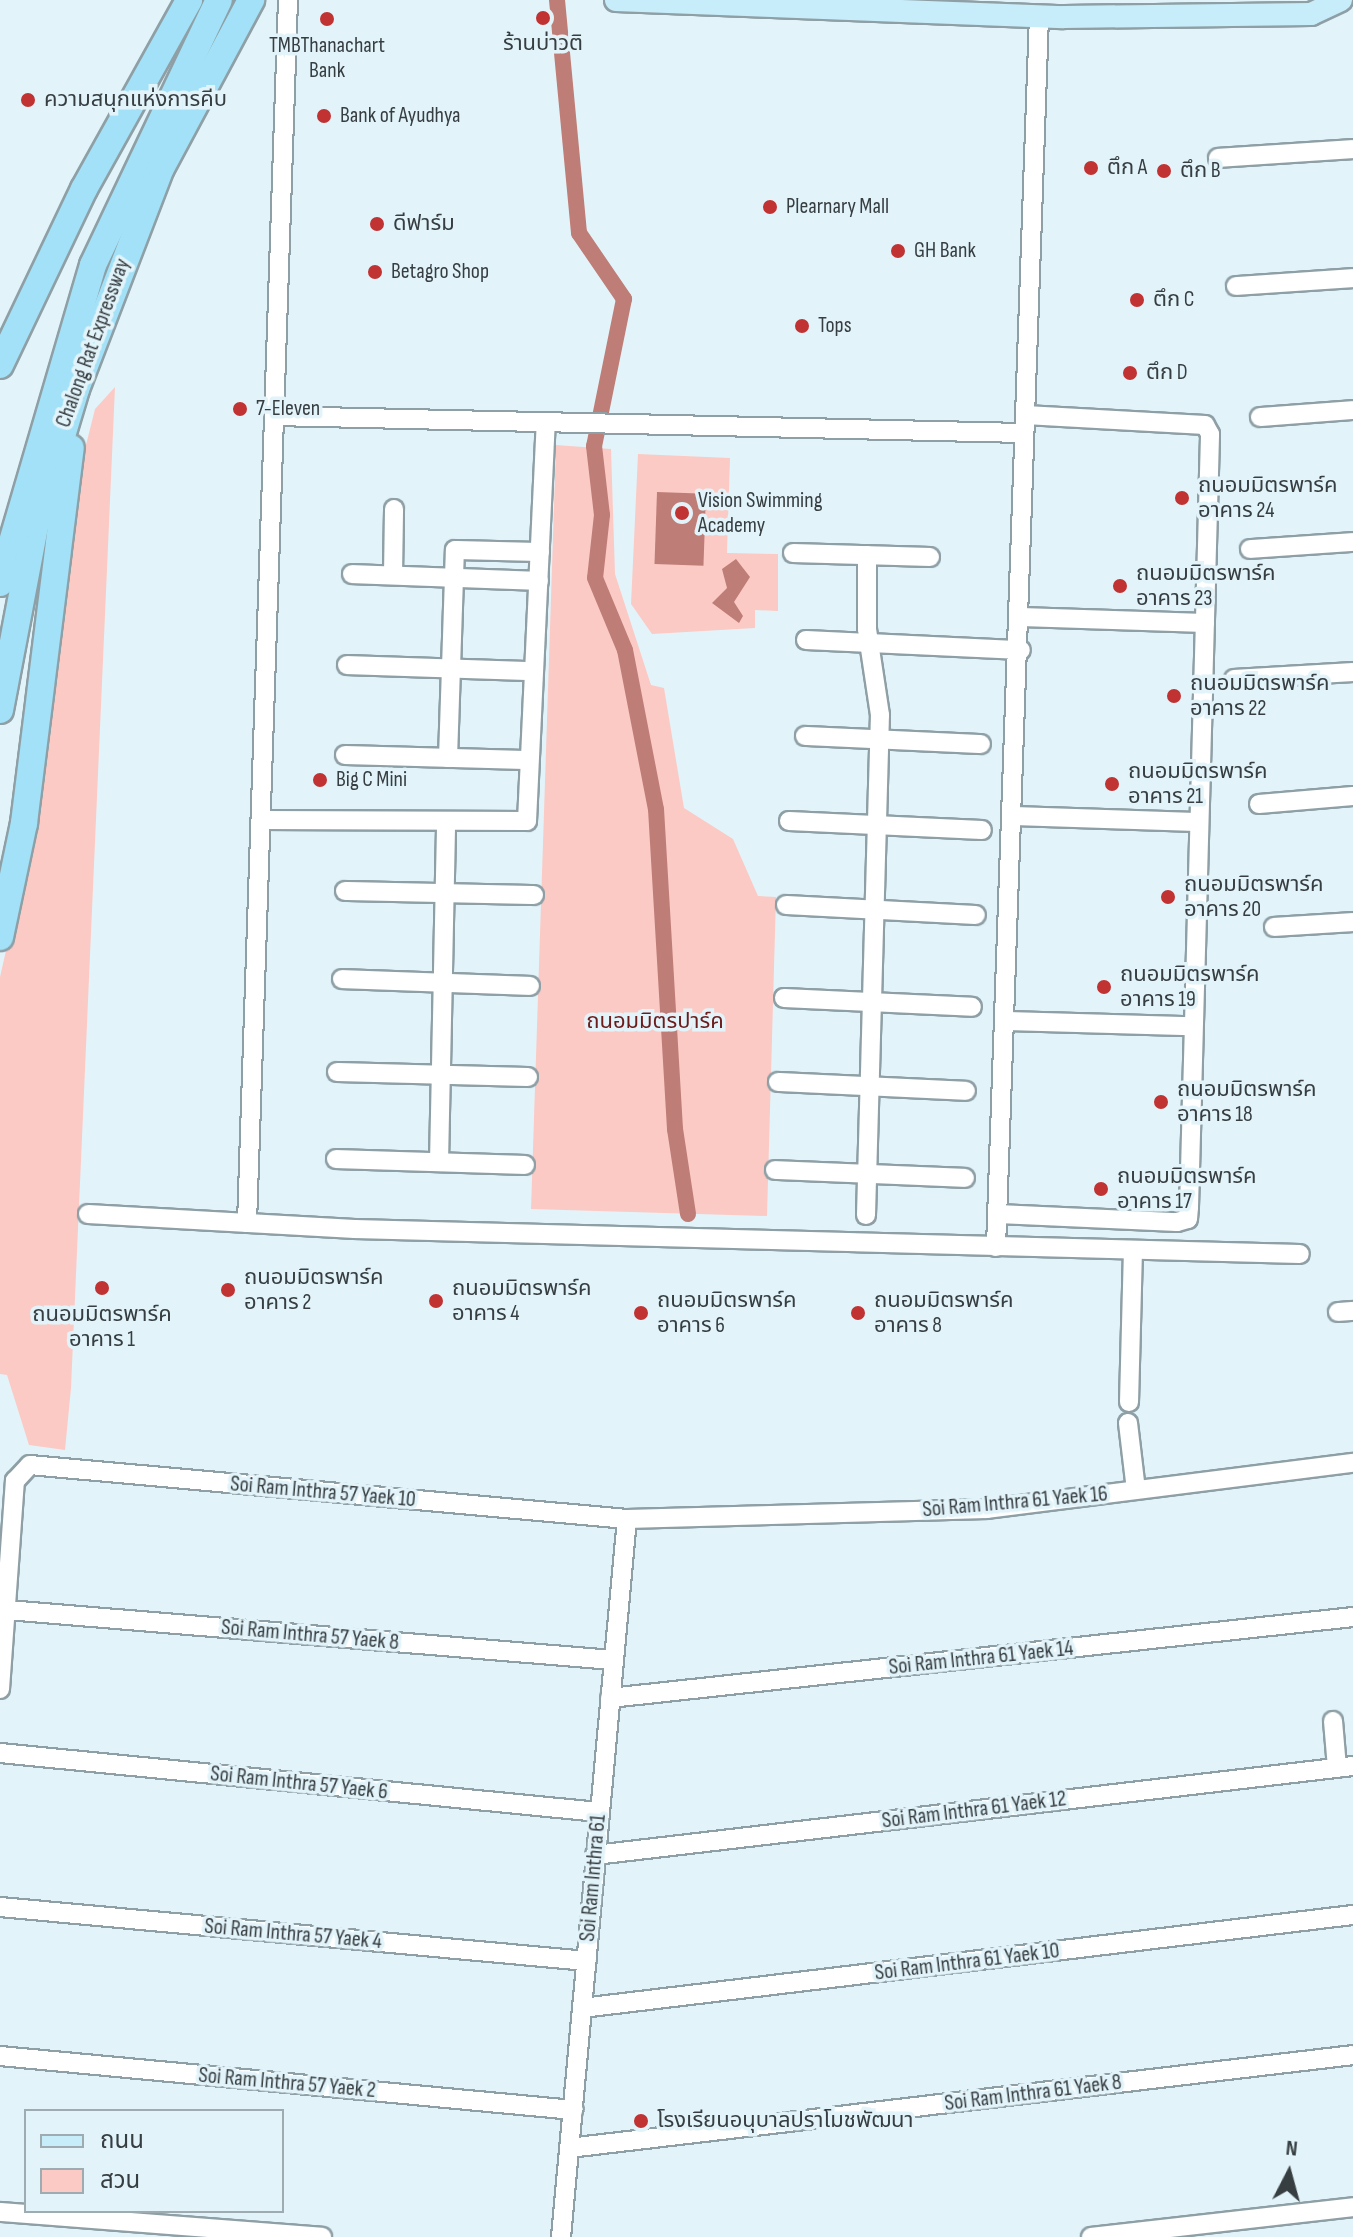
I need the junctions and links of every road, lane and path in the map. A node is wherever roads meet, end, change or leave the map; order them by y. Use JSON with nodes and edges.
{"nodes":[{"id":1,"x":189,"y":0,"type":"edge"},
{"id":2,"x":219,"y":0,"type":"edge"},
{"id":3,"x":251,"y":0,"type":"edge"},
{"id":4,"x":288,"y":0,"type":"edge"},
{"id":5,"x":616,"y":0,"type":"edge"},
{"id":6,"x":1344,"y":4,"type":"edge"},
{"id":7,"x":1039,"y":17,"type":"junction"},
{"id":8,"x":1353,"y":149,"type":"edge"},
{"id":9,"x":1218,"y":158,"type":"dead end"},
{"id":10,"x":1353,"y":278,"type":"edge"},
{"id":11,"x":1236,"y":286,"type":"dead end"},
{"id":12,"x":0,"y":365,"type":"edge"},
{"id":13,"x":76,"y":389,"type":"junction"},
{"id":14,"x":1353,"y":410,"type":"edge"},
{"id":15,"x":274,"y":416,"type":"junction"},
{"id":16,"x":1260,"y":417,"type":"dead end"},
{"id":17,"x":546,"y":423,"type":"junction"},
{"id":18,"x":1025,"y":424,"type":"junction"},
{"id":19,"x":394,"y":509,"type":"dead end"},
{"id":20,"x":1353,"y":542,"type":"edge"},
{"id":21,"x":1250,"y":549,"type":"dead end"},
{"id":22,"x":540,"y":552,"type":"junction"},
{"id":23,"x":793,"y":553,"type":"dead end"},
{"id":24,"x":867,"y":555,"type":"junction"},
{"id":25,"x":930,"y":557,"type":"dead end"},
{"id":26,"x":352,"y":574,"type":"dead end"},
{"id":27,"x":393,"y":575,"type":"junction"},
{"id":28,"x":450,"y":577,"type":"junction"},
{"id":29,"x":539,"y":581,"type":"junction"},
{"id":30,"x":0,"y":583,"type":"edge"},
{"id":31,"x":1021,"y":617,"type":"junction"},
{"id":32,"x":1205,"y":623,"type":"junction"},
{"id":33,"x":806,"y":640,"type":"dead end"},
{"id":34,"x":870,"y":645,"type":"junction"},
{"id":35,"x":1021,"y":650,"type":"junction"},
{"id":36,"x":347,"y":665,"type":"dead end"},
{"id":37,"x":449,"y":668,"type":"junction"},
{"id":38,"x":525,"y":671,"type":"dead end"},
{"id":39,"x":1353,"y":672,"type":"edge"},
{"id":40,"x":1234,"y":679,"type":"dead end"},
{"id":41,"x":0,"y":710,"type":"edge"},
{"id":42,"x":805,"y":736,"type":"dead end"},
{"id":43,"x":880,"y":740,"type":"junction"},
{"id":44,"x":981,"y":744,"type":"dead end"},
{"id":45,"x":345,"y":755,"type":"dead end"},
{"id":46,"x":448,"y":758,"type":"junction"},
{"id":47,"x":525,"y":760,"type":"dead end"},
{"id":48,"x":1353,"y":796,"type":"edge"},
{"id":49,"x":1259,"y":804,"type":"dead end"},
{"id":50,"x":1014,"y":816,"type":"junction"},
{"id":51,"x":262,"y":820,"type":"junction"},
{"id":52,"x":789,"y":821,"type":"dead end"},
{"id":53,"x":1196,"y":822,"type":"junction"},
{"id":54,"x":446,"y":824,"type":"junction"},
{"id":55,"x":878,"y":825,"type":"junction"},
{"id":56,"x":982,"y":830,"type":"dead end"},
{"id":57,"x":345,"y":891,"type":"dead end"},
{"id":58,"x":444,"y":895,"type":"junction"},
{"id":59,"x":534,"y":895,"type":"dead end"},
{"id":60,"x":786,"y":905,"type":"dead end"},
{"id":61,"x":875,"y":909,"type":"junction"},
{"id":62,"x":976,"y":915,"type":"dead end"},
{"id":63,"x":1353,"y":922,"type":"edge"},
{"id":64,"x":1274,"y":927,"type":"dead end"},
{"id":65,"x":0,"y":937,"type":"edge"},
{"id":66,"x":342,"y":979,"type":"dead end"},
{"id":67,"x":445,"y":984,"type":"junction"},
{"id":68,"x":530,"y":986,"type":"dead end"},
{"id":69,"x":784,"y":998,"type":"dead end"},
{"id":70,"x":873,"y":1002,"type":"junction"},
{"id":71,"x":972,"y":1007,"type":"dead end"},
{"id":72,"x":1007,"y":1021,"type":"junction"},
{"id":73,"x":1191,"y":1026,"type":"junction"},
{"id":74,"x":337,"y":1072,"type":"dead end"},
{"id":75,"x":443,"y":1074,"type":"junction"},
{"id":76,"x":528,"y":1077,"type":"dead end"},
{"id":77,"x":778,"y":1082,"type":"dead end"},
{"id":78,"x":870,"y":1087,"type":"junction"},
{"id":79,"x":966,"y":1091,"type":"dead end"},
{"id":80,"x":336,"y":1159,"type":"dead end"},
{"id":81,"x":439,"y":1162,"type":"junction"},
{"id":82,"x":525,"y":1165,"type":"dead end"},
{"id":83,"x":775,"y":1170,"type":"dead end"},
{"id":84,"x":867,"y":1174,"type":"junction"},
{"id":85,"x":965,"y":1178,"type":"dead end"},
{"id":86,"x":88,"y":1214,"type":"dead end"},
{"id":87,"x":998,"y":1214,"type":"junction"},
{"id":88,"x":866,"y":1215,"type":"dead end"},
{"id":89,"x":247,"y":1223,"type":"junction"},
{"id":90,"x":996,"y":1247,"type":"junction"},
{"id":91,"x":1133,"y":1251,"type":"junction"},
{"id":92,"x":1300,"y":1254,"type":"dead end"},
{"id":93,"x":1129,"y":1402,"type":"dead end"},
{"id":94,"x":1128,"y":1423,"type":"dead end"},
{"id":95,"x":1353,"y":1463,"type":"edge"},
{"id":96,"x":1136,"y":1490,"type":"junction"},
{"id":97,"x":627,"y":1519,"type":"junction"},
{"id":98,"x":7,"y":1610,"type":"junction"},
{"id":99,"x":1353,"y":1617,"type":"edge"},
{"id":100,"x":613,"y":1660,"type":"junction"},
{"id":101,"x":0,"y":1689,"type":"edge"},
{"id":102,"x":610,"y":1698,"type":"junction"},
{"id":103,"x":1333,"y":1721,"type":"dead end"},
{"id":104,"x":0,"y":1753,"type":"edge"},
{"id":105,"x":1345,"y":1767,"type":"edge"},
{"id":106,"x":598,"y":1812,"type":"junction"},
{"id":107,"x":595,"y":1855,"type":"junction"},
{"id":108,"x":0,"y":1907,"type":"edge"},
{"id":109,"x":1353,"y":1915,"type":"edge"},
{"id":110,"x":587,"y":1961,"type":"junction"},
{"id":111,"x":582,"y":2008,"type":"junction"},
{"id":112,"x":1353,"y":2055,"type":"edge"},
{"id":113,"x":0,"y":2056,"type":"edge"},
{"id":114,"x":573,"y":2110,"type":"junction"},
{"id":115,"x":569,"y":2148,"type":"junction"},
{"id":116,"x":1353,"y":2207,"type":"edge"},
{"id":117,"x":0,"y":2212,"type":"edge"},
{"id":118,"x":319,"y":2237,"type":"edge"},
{"id":119,"x":561,"y":2237,"type":"edge"},
{"id":120,"x":1091,"y":2237,"type":"edge"}],
"edges":[{"from":1,"to":12,"type":"highway"},
{"from":2,"to":30,"type":"highway","name":"Chalong Rat Expressway"},
{"from":3,"to":13,"type":"highway","name":"Chalong Rat Expressway"},
{"from":4,"to":15,"type":"street"},
{"from":5,"to":7,"type":"main road"},
{"from":6,"to":7,"type":"main road"},
{"from":7,"to":18,"type":"street"},
{"from":8,"to":9,"type":"street"},
{"from":10,"to":11,"type":"street"},
{"from":13,"to":41,"type":"highway","name":"Chalong Rat Expressway"},
{"from":13,"to":65,"type":"highway"},
{"from":14,"to":16,"type":"street"},
{"from":15,"to":17,"type":"street"},
{"from":15,"to":51,"type":"street"},
{"from":17,"to":18,"type":"street"},
{"from":17,"to":22,"type":"street"},
{"from":18,"to":31,"type":"street"},
{"from":18,"to":32,"type":"street"},
{"from":19,"to":27,"type":"street"},
{"from":20,"to":21,"type":"street"},
{"from":22,"to":28,"type":"street"},
{"from":22,"to":29,"type":"street"},
{"from":23,"to":24,"type":"street"},
{"from":24,"to":25,"type":"street"},
{"from":24,"to":34,"type":"street"},
{"from":26,"to":27,"type":"street"},
{"from":27,"to":28,"type":"street"},
{"from":28,"to":29,"type":"street"},
{"from":28,"to":37,"type":"street"},
{"from":29,"to":54,"type":"street"},
{"from":31,"to":32,"type":"street"},
{"from":31,"to":35,"type":"street"},
{"from":32,"to":53,"type":"street"},
{"from":33,"to":34,"type":"street"},
{"from":34,"to":35,"type":"street"},
{"from":34,"to":43,"type":"street"},
{"from":35,"to":50,"type":"street"},
{"from":36,"to":37,"type":"street"},
{"from":37,"to":38,"type":"street"},
{"from":37,"to":46,"type":"street"},
{"from":39,"to":40,"type":"street"},
{"from":42,"to":43,"type":"street"},
{"from":43,"to":44,"type":"street"},
{"from":43,"to":55,"type":"street"},
{"from":45,"to":46,"type":"street"},
{"from":46,"to":47,"type":"street"},
{"from":48,"to":49,"type":"street"},
{"from":50,"to":53,"type":"street"},
{"from":50,"to":72,"type":"street"},
{"from":51,"to":54,"type":"street"},
{"from":51,"to":89,"type":"street"},
{"from":52,"to":55,"type":"street"},
{"from":53,"to":73,"type":"street"},
{"from":54,"to":58,"type":"street"},
{"from":55,"to":56,"type":"street"},
{"from":55,"to":61,"type":"street"},
{"from":57,"to":58,"type":"street"},
{"from":58,"to":59,"type":"street"},
{"from":58,"to":67,"type":"street"},
{"from":60,"to":61,"type":"street"},
{"from":61,"to":62,"type":"street"},
{"from":61,"to":70,"type":"street"},
{"from":63,"to":64,"type":"street"},
{"from":66,"to":67,"type":"street"},
{"from":67,"to":68,"type":"street"},
{"from":67,"to":75,"type":"street"},
{"from":69,"to":70,"type":"street"},
{"from":70,"to":71,"type":"street"},
{"from":70,"to":78,"type":"street"},
{"from":72,"to":73,"type":"street"},
{"from":72,"to":87,"type":"street"},
{"from":73,"to":87,"type":"street"},
{"from":74,"to":75,"type":"street"},
{"from":75,"to":76,"type":"street"},
{"from":75,"to":81,"type":"street"},
{"from":77,"to":78,"type":"street"},
{"from":78,"to":79,"type":"street"},
{"from":78,"to":84,"type":"street"},
{"from":80,"to":81,"type":"street"},
{"from":81,"to":82,"type":"street"},
{"from":83,"to":84,"type":"street"},
{"from":84,"to":85,"type":"street"},
{"from":84,"to":88,"type":"street"},
{"from":86,"to":89,"type":"street"},
{"from":87,"to":90,"type":"street"},
{"from":89,"to":90,"type":"street"},
{"from":90,"to":91,"type":"street"},
{"from":91,"to":92,"type":"street"},
{"from":91,"to":93,"type":"street"},
{"from":94,"to":96,"type":"street"},
{"from":95,"to":96,"type":"street","name":"Soi Ram Inthra 61 Yaek 16"},
{"from":96,"to":97,"type":"street","name":"Soi Ram Inthra 61 Yaek 16"},
{"from":97,"to":98,"type":"street","name":"Soi Ram Inthra 57 Yaek 10"},
{"from":97,"to":100,"type":"street","name":"Soi Ram Inthra 61"},
{"from":98,"to":100,"type":"street","name":"Soi Ram Inthra 57 Yaek 8"},
{"from":98,"to":101,"type":"street"},
{"from":99,"to":102,"type":"street","name":"Soi Ram Inthra 61 Yaek 14"},
{"from":100,"to":102,"type":"street","name":"Soi Ram Inthra 61"},
{"from":102,"to":106,"type":"street","name":"Soi Ram Inthra 61"},
{"from":103,"to":105,"type":"street"},
{"from":104,"to":106,"type":"street","name":"Soi Ram Inthra 57 Yaek 6"},
{"from":105,"to":107,"type":"street","name":"Soi Ram Inthra 61 Yaek 12"},
{"from":106,"to":107,"type":"street","name":"Soi Ram Inthra 61"},
{"from":107,"to":110,"type":"street","name":"Soi Ram Inthra 61"},
{"from":108,"to":110,"type":"street","name":"Soi Ram Inthra 57 Yaek 4"},
{"from":109,"to":111,"type":"street","name":"Soi Ram Inthra 61 Yaek 10"},
{"from":110,"to":111,"type":"street","name":"Soi Ram Inthra 61"},
{"from":111,"to":114,"type":"street","name":"Soi Ram Inthra 61"},
{"from":112,"to":115,"type":"street","name":"Soi Ram Inthra 61 Yaek 8"},
{"from":113,"to":114,"type":"street","name":"Soi Ram Inthra 57 Yaek 2"},
{"from":114,"to":115,"type":"street","name":"Soi Ram Inthra 61"},
{"from":115,"to":119,"type":"street","name":"Soi Ram Inthra 61"},
{"from":116,"to":120,"type":"street"},
{"from":117,"to":118,"type":"street"}]}
